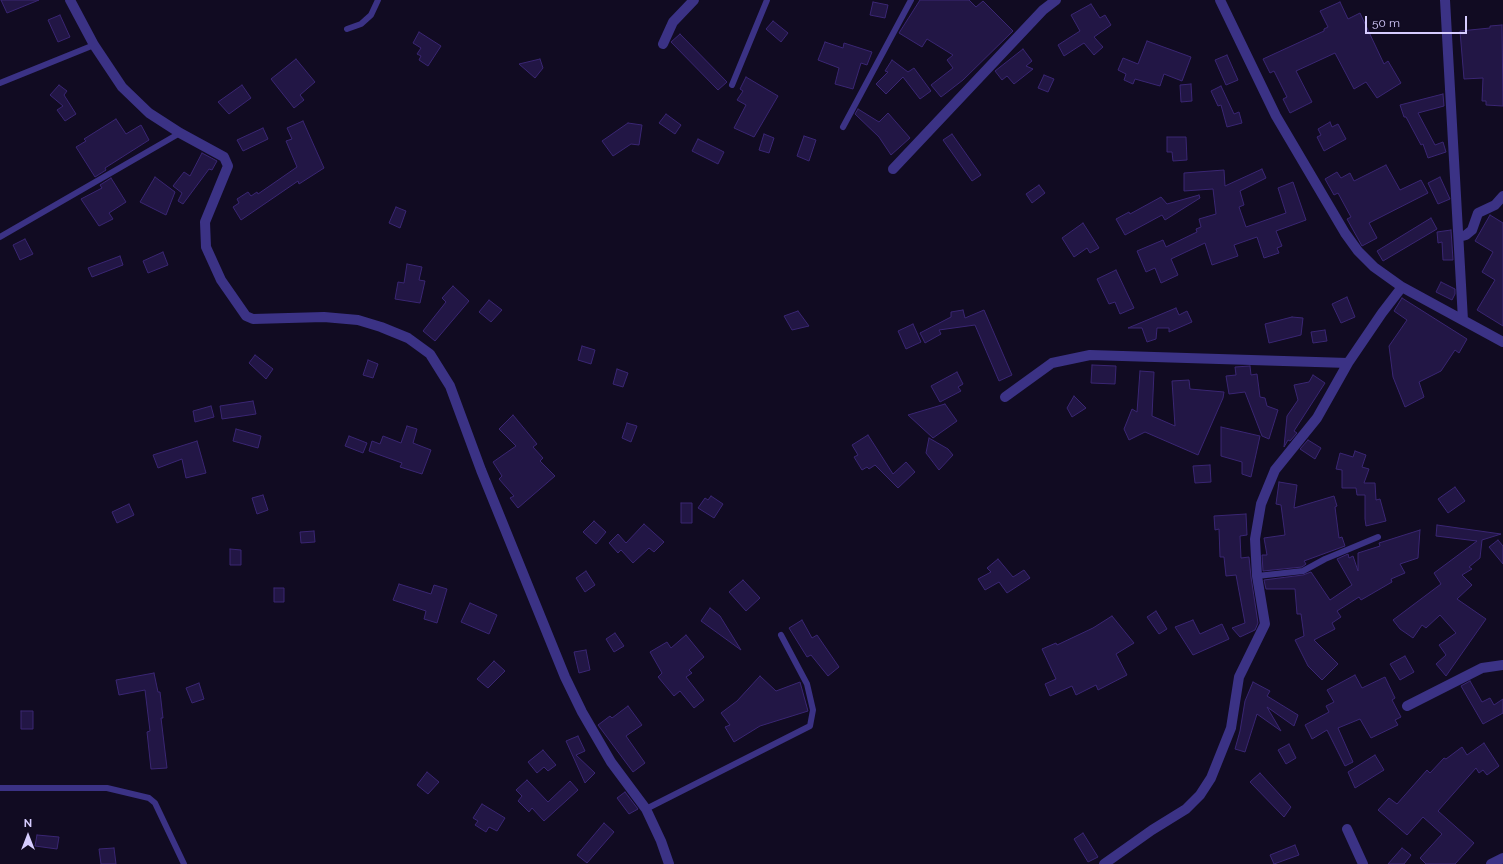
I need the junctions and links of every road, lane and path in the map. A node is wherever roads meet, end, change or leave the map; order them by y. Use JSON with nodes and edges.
{"nodes":[{"id":1,"x":70,"y":0,"type":"edge"},
{"id":2,"x":378,"y":0,"type":"edge"},
{"id":3,"x":694,"y":0,"type":"edge"},
{"id":4,"x":767,"y":0,"type":"edge"},
{"id":5,"x":911,"y":0,"type":"edge"},
{"id":6,"x":1056,"y":0,"type":"edge"},
{"id":7,"x":1220,"y":0,"type":"edge"},
{"id":8,"x":1446,"y":0,"type":"edge"},
{"id":9,"x":347,"y":30,"type":"dead end"},
{"id":10,"x":663,"y":44,"type":"dead end"},
{"id":11,"x":94,"y":45,"type":"junction"},
{"id":12,"x":0,"y":83,"type":"edge"},
{"id":13,"x":732,"y":85,"type":"dead end"},
{"id":14,"x":843,"y":127,"type":"dead end"},
{"id":15,"x":180,"y":133,"type":"junction"},
{"id":16,"x":893,"y":169,"type":"dead end"},
{"id":17,"x":1503,"y":196,"type":"edge"},
{"id":18,"x":0,"y":237,"type":"edge"},
{"id":19,"x":1460,"y":237,"type":"junction"},
{"id":20,"x":1402,"y":287,"type":"junction"},
{"id":21,"x":1463,"y":320,"type":"junction"},
{"id":22,"x":1503,"y":342,"type":"edge"},
{"id":23,"x":1348,"y":363,"type":"junction"},
{"id":24,"x":1005,"y":397,"type":"dead end"},
{"id":25,"x":1378,"y":537,"type":"dead end"},
{"id":26,"x":1257,"y":576,"type":"junction"},
{"id":27,"x":781,"y":635,"type":"dead end"},
{"id":28,"x":1503,"y":665,"type":"edge"},
{"id":29,"x":1407,"y":706,"type":"dead end"},
{"id":30,"x":0,"y":788,"type":"edge"},
{"id":31,"x":646,"y":810,"type":"junction"},
{"id":32,"x":1347,"y":829,"type":"dead end"},
{"id":33,"x":1503,"y":858,"type":"edge"},
{"id":34,"x":184,"y":864,"type":"edge"},
{"id":35,"x":669,"y":864,"type":"edge"},
{"id":36,"x":1104,"y":864,"type":"edge"},
{"id":37,"x":1363,"y":864,"type":"edge"},
{"id":38,"x":1491,"y":864,"type":"edge"}],
"edges":[{"from":1,"to":11,"type":"street"},
{"from":2,"to":9,"type":"lane"},
{"from":3,"to":10,"type":"street"},
{"from":4,"to":13,"type":"lane"},
{"from":5,"to":14,"type":"lane"},
{"from":6,"to":16,"type":"street"},
{"from":7,"to":20,"type":"street"},
{"from":8,"to":19,"type":"street"},
{"from":11,"to":12,"type":"lane"},
{"from":11,"to":15,"type":"street"},
{"from":15,"to":18,"type":"lane"},
{"from":15,"to":31,"type":"street"},
{"from":17,"to":19,"type":"street"},
{"from":19,"to":21,"type":"street"},
{"from":20,"to":21,"type":"street"},
{"from":20,"to":23,"type":"street"},
{"from":21,"to":22,"type":"street"},
{"from":23,"to":24,"type":"street"},
{"from":23,"to":26,"type":"street"},
{"from":25,"to":26,"type":"lane"},
{"from":26,"to":36,"type":"street"},
{"from":27,"to":31,"type":"lane"},
{"from":28,"to":29,"type":"street"},
{"from":30,"to":34,"type":"lane"},
{"from":31,"to":35,"type":"street"},
{"from":32,"to":37,"type":"street"},
{"from":33,"to":38,"type":"street"}]}
